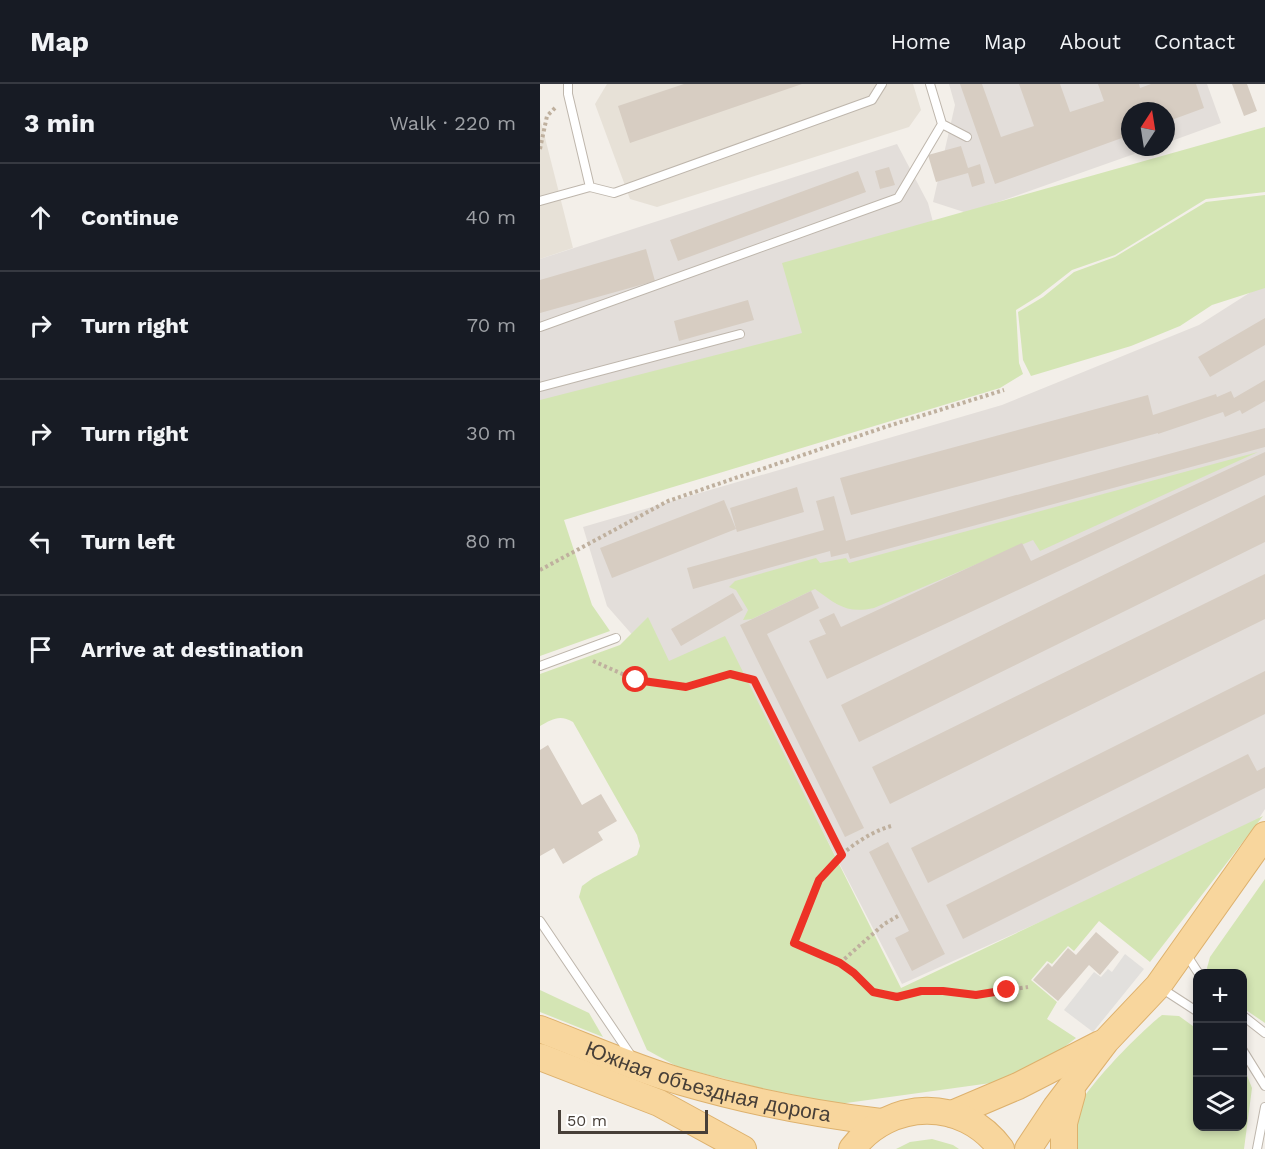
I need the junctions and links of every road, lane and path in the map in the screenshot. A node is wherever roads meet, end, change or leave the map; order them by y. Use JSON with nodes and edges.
{"nodes":[{"id":1,"x":568,"y":84,"type":"edge"},
{"id":2,"x":882,"y":84,"type":"edge"},
{"id":3,"x":930,"y":84,"type":"edge"},
{"id":4,"x":568,"y":94,"type":"junction"},
{"id":5,"x":942,"y":124,"type":"junction"},
{"id":6,"x":967,"y":137,"type":"dead end"},
{"id":7,"x":540,"y":149,"type":"edge"},
{"id":8,"x":590,"y":187,"type":"junction"},
{"id":9,"x":540,"y":201,"type":"edge"},
{"id":10,"x":540,"y":327,"type":"edge"},
{"id":11,"x":740,"y":334,"type":"dead end"},
{"id":12,"x":540,"y":387,"type":"edge"},
{"id":13,"x":1004,"y":390,"type":"dead end"},
{"id":14,"x":540,"y":570,"type":"edge"},
{"id":15,"x":616,"y":638,"type":"dead end"},
{"id":16,"x":576,"y":653,"type":"junction"},
{"id":17,"x":540,"y":666,"type":"edge"},
{"id":18,"x":891,"y":826,"type":"dead end"},
{"id":19,"x":1265,"y":835,"type":"edge"},
{"id":20,"x":842,"y":855,"type":"junction"},
{"id":21,"x":898,"y":916,"type":"dead end"},
{"id":22,"x":540,"y":921,"type":"edge"},
{"id":23,"x":1184,"y":951,"type":"junction"},
{"id":24,"x":840,"y":963,"type":"junction"},
{"id":25,"x":1196,"y":969,"type":"edge"},
{"id":26,"x":1158,"y":986,"type":"junction"},
{"id":27,"x":1028,"y":987,"type":"dead end"},
{"id":28,"x":1193,"y":1009,"type":"edge"},
{"id":29,"x":1247,"y":1020,"type":"edge"},
{"id":30,"x":540,"y":1029,"type":"edge"},
{"id":31,"x":1265,"y":1033,"type":"edge"},
{"id":32,"x":1106,"y":1041,"type":"junction"},
{"id":33,"x":540,"y":1057,"type":"edge"},
{"id":34,"x":1247,"y":1057,"type":"edge"},
{"id":35,"x":639,"y":1067,"type":"junction"},
{"id":36,"x":1265,"y":1086,"type":"edge"},
{"id":37,"x":1265,"y":1107,"type":"edge"},
{"id":38,"x":952,"y":1114,"type":"junction"},
{"id":39,"x":881,"y":1122,"type":"junction"},
{"id":40,"x":743,"y":1149,"type":"edge"},
{"id":41,"x":852,"y":1149,"type":"edge"},
{"id":42,"x":1000,"y":1149,"type":"edge"},
{"id":43,"x":1028,"y":1149,"type":"edge"},
{"id":44,"x":1064,"y":1149,"type":"edge"},
{"id":45,"x":1257,"y":1149,"type":"edge"}],
"edges":[{"from":1,"to":4,"type":"lane"},
{"from":2,"to":8,"type":"lane"},
{"from":3,"to":5,"type":"lane"},
{"from":4,"to":7,"type":"path"},
{"from":4,"to":8,"type":"lane"},
{"from":5,"to":6,"type":"lane"},
{"from":5,"to":10,"type":"lane"},
{"from":8,"to":9,"type":"lane"},
{"from":11,"to":12,"type":"lane"},
{"from":13,"to":14,"type":"path"},
{"from":15,"to":16,"type":"lane"},
{"from":16,"to":17,"type":"lane"},
{"from":16,"to":20,"type":"path"},
{"from":18,"to":20,"type":"path"},
{"from":19,"to":23,"type":"main road"},
{"from":20,"to":24,"type":"path"},
{"from":21,"to":24,"type":"path"},
{"from":22,"to":35,"type":"lane"},
{"from":23,"to":25,"type":"lane"},
{"from":23,"to":26,"type":"main road"},
{"from":24,"to":27,"type":"path"},
{"from":26,"to":28,"type":"lane"},
{"from":26,"to":32,"type":"main road"},
{"from":29,"to":31,"type":"lane"},
{"from":30,"to":35,"type":"main road","name":"Южная объездная дорога"},
{"from":32,"to":38,"type":"main road"},
{"from":32,"to":43,"type":"main road"},
{"from":32,"to":44,"type":"main road"},
{"from":33,"to":40,"type":"main road","name":"Южная объездная дорога"},
{"from":34,"to":36,"type":"lane"},
{"from":35,"to":39,"type":"main road","name":"Южная объездная дорога"},
{"from":37,"to":45,"type":"lane"},
{"from":38,"to":39,"type":"main road"},
{"from":38,"to":42,"type":"main road"},
{"from":39,"to":41,"type":"main road"}]}
